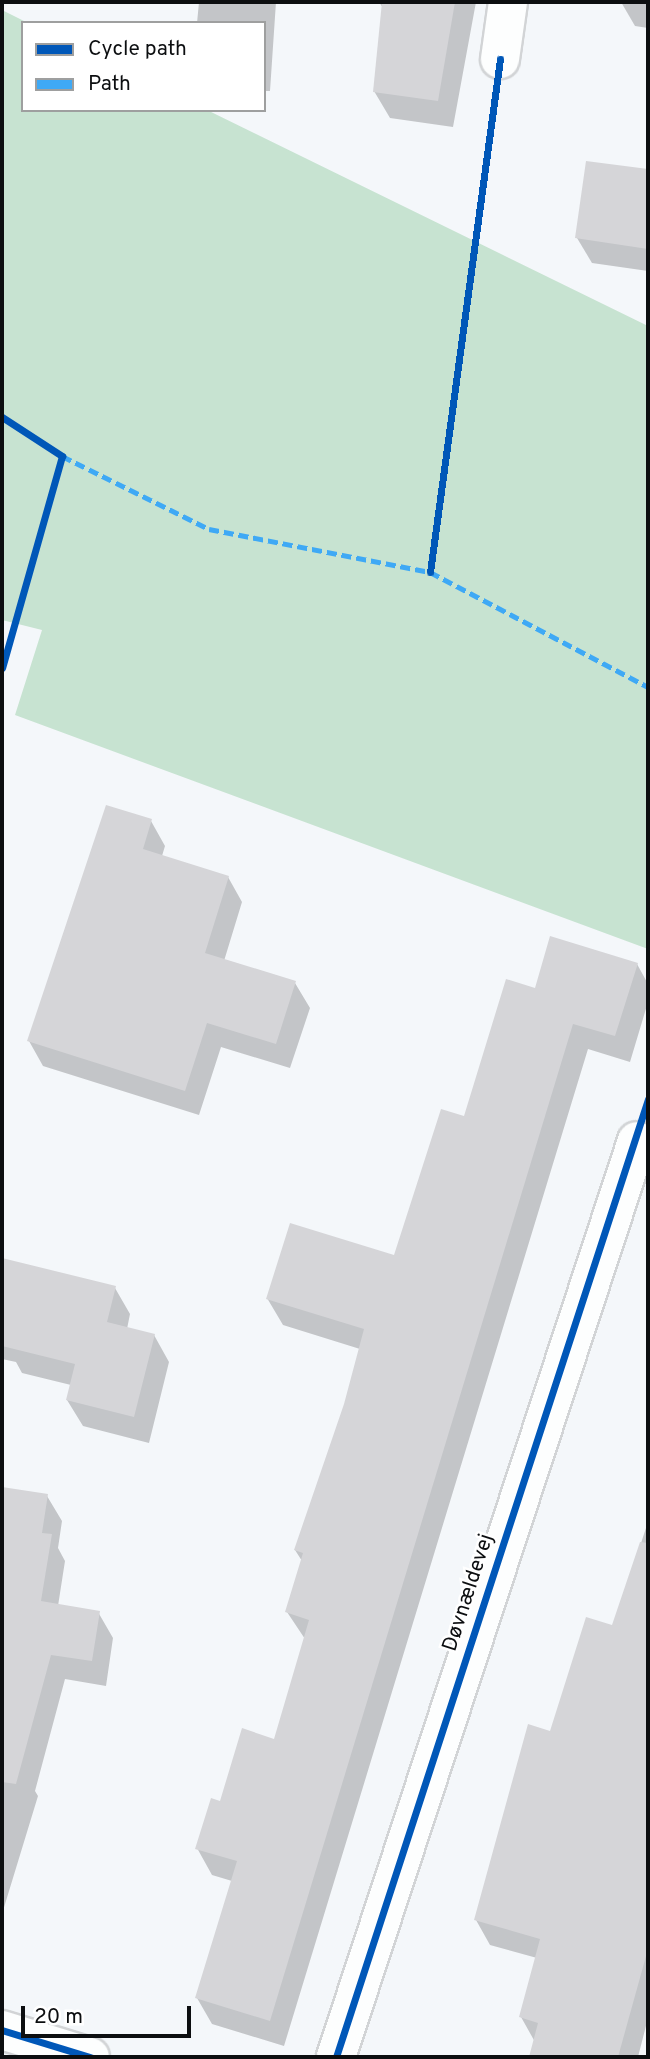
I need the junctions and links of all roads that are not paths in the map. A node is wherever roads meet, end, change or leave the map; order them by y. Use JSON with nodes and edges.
{"nodes":[{"id":1,"x":508,"y":2,"type":"edge"},
{"id":2,"x":500,"y":60,"type":"dead end"},
{"id":3,"x":637,"y":1141,"type":"dead end"},
{"id":4,"x":2,"y":2030,"type":"edge"},
{"id":5,"x":78,"y":2055,"type":"edge"},
{"id":6,"x":335,"y":2057,"type":"edge"}],
"edges":[{"from":1,"to":2,"type":"street"},
{"from":3,"to":6,"type":"street","name":"Døvnældevej"},
{"from":4,"to":5,"type":"street"}]}
